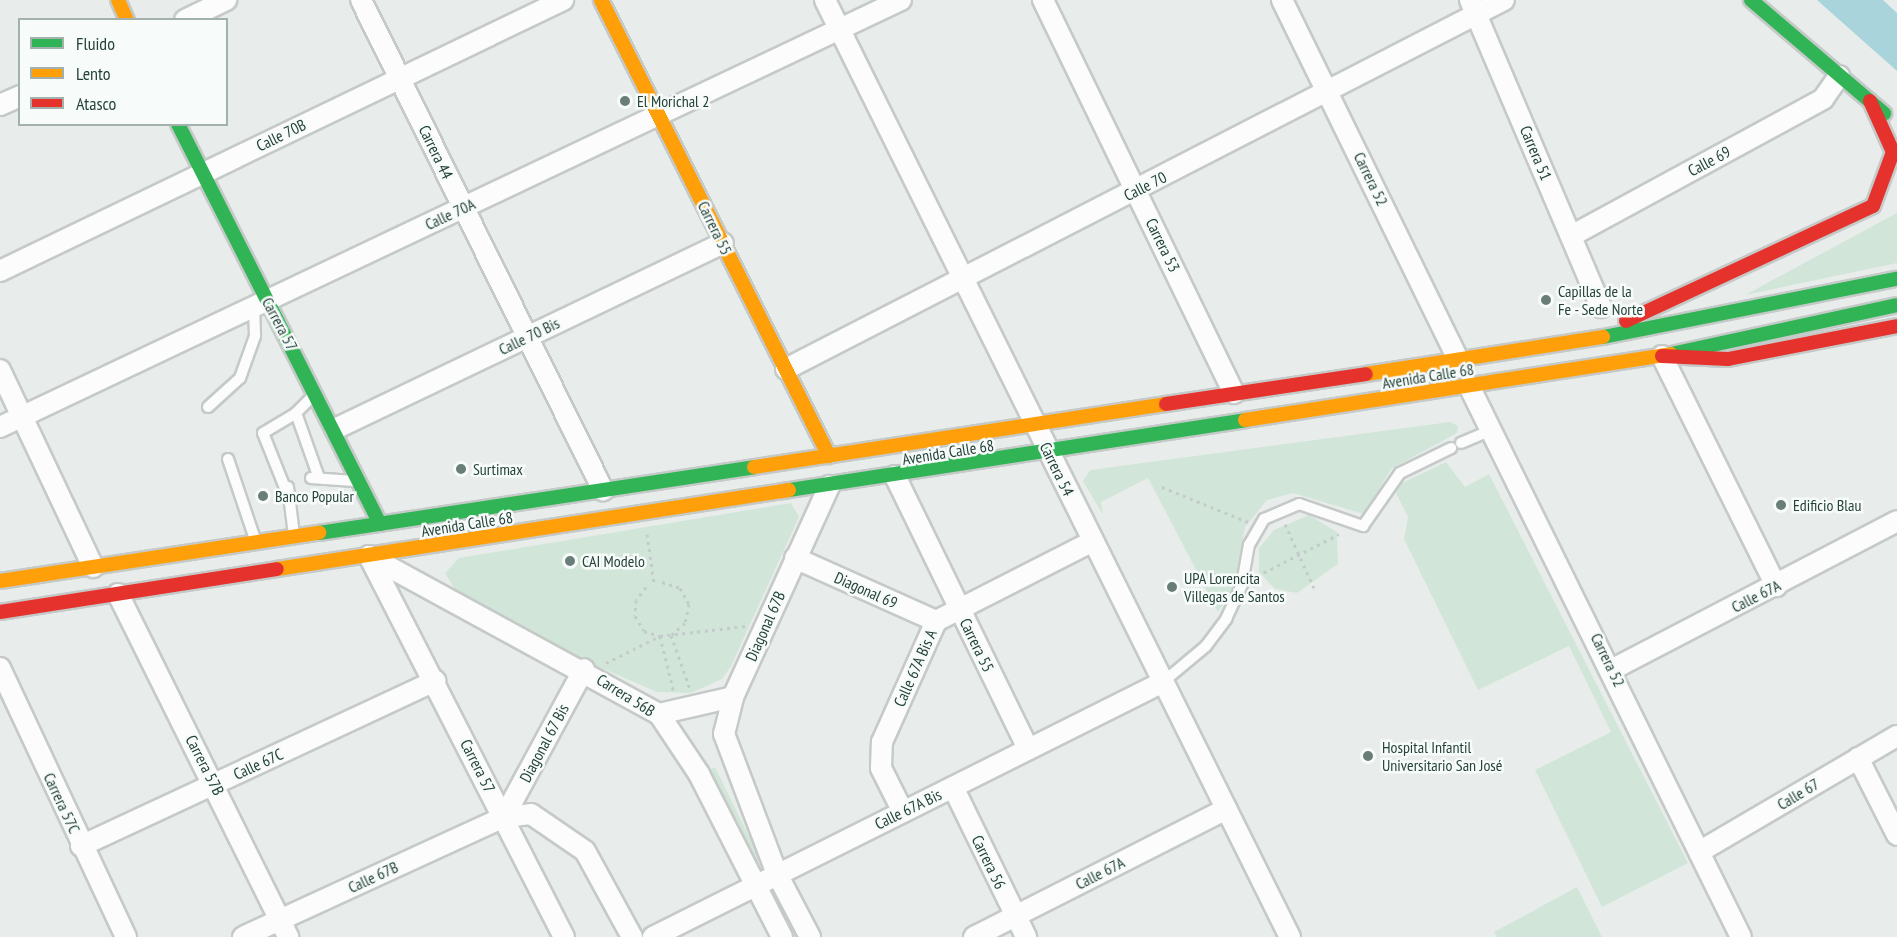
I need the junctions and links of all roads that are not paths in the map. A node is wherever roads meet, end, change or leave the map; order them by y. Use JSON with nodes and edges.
{"nodes":[{"id":1,"x":118,"y":0,"type":"edge"},
{"id":2,"x":226,"y":0,"type":"edge"},
{"id":3,"x":361,"y":0,"type":"edge"},
{"id":4,"x":562,"y":0,"type":"edge"},
{"id":5,"x":602,"y":0,"type":"edge"},
{"id":6,"x":825,"y":0,"type":"edge"},
{"id":7,"x":900,"y":0,"type":"edge"},
{"id":8,"x":1043,"y":0,"type":"edge"},
{"id":9,"x":1282,"y":0,"type":"edge"},
{"id":10,"x":1504,"y":0,"type":"edge"},
{"id":11,"x":1751,"y":0,"type":"edge"},
{"id":12,"x":1473,"y":7,"type":"edge"},
{"id":13,"x":126,"y":18,"type":"edge"},
{"id":14,"x":189,"y":18,"type":"edge"},
{"id":15,"x":839,"y":29,"type":"junction"},
{"id":16,"x":399,"y":76,"type":"junction"},
{"id":17,"x":1839,"y":76,"type":"junction"},
{"id":18,"x":1329,"y":91,"type":"junction"},
{"id":19,"x":18,"y":97,"type":"edge"},
{"id":20,"x":1870,"y":101,"type":"junction"},
{"id":21,"x":0,"y":105,"type":"edge"},
{"id":22,"x":659,"y":115,"type":"junction"},
{"id":23,"x":1897,"y":125,"type":"edge"},
{"id":24,"x":179,"y":126,"type":"edge"},
{"id":25,"x":201,"y":174,"type":"junction"},
{"id":26,"x":1136,"y":191,"type":"junction"},
{"id":27,"x":464,"y":207,"type":"junction"},
{"id":28,"x":1571,"y":236,"type":"junction"},
{"id":29,"x":723,"y":243,"type":"junction"},
{"id":30,"x":0,"y":271,"type":"edge"},
{"id":31,"x":1897,"y":279,"type":"edge"},
{"id":32,"x":962,"y":281,"type":"junction"},
{"id":33,"x":261,"y":304,"type":"junction"},
{"id":34,"x":1897,"y":305,"type":"edge"},
{"id":35,"x":1601,"y":307,"type":"dead end"},
{"id":36,"x":1897,"y":326,"type":"edge"},
{"id":37,"x":530,"y":335,"type":"junction"},
{"id":38,"x":1581,"y":341,"type":"junction"},
{"id":39,"x":1662,"y":356,"type":"junction"},
{"id":40,"x":1458,"y":360,"type":"junction"},
{"id":41,"x":786,"y":369,"type":"junction"},
{"id":42,"x":0,"y":370,"type":"edge"},
{"id":43,"x":1469,"y":386,"type":"junction"},
{"id":44,"x":316,"y":392,"type":"junction"},
{"id":45,"x":1234,"y":393,"type":"junction"},
{"id":46,"x":208,"y":407,"type":"dead end"},
{"id":47,"x":297,"y":413,"type":"junction"},
{"id":48,"x":24,"y":417,"type":"junction"},
{"id":49,"x":1035,"y":425,"type":"junction"},
{"id":50,"x":0,"y":428,"type":"edge"},
{"id":51,"x":335,"y":429,"type":"junction"},
{"id":52,"x":1491,"y":430,"type":"junction"},
{"id":53,"x":1049,"y":453,"type":"junction"},
{"id":54,"x":829,"y":456,"type":"junction"},
{"id":55,"x":228,"y":459,"type":"dead end"},
{"id":56,"x":895,"y":477,"type":"junction"},
{"id":57,"x":361,"y":483,"type":"junction"},
{"id":58,"x":829,"y":486,"type":"junction"},
{"id":59,"x":603,"y":490,"type":"junction"},
{"id":60,"x":1897,"y":521,"type":"edge"},
{"id":61,"x":380,"y":524,"type":"junction"},
{"id":62,"x":295,"y":537,"type":"junction"},
{"id":63,"x":1093,"y":540,"type":"junction"},
{"id":64,"x":256,"y":543,"type":"junction"},
{"id":65,"x":369,"y":556,"type":"junction"},
{"id":66,"x":795,"y":558,"type":"junction"},
{"id":67,"x":93,"y":567,"type":"junction"},
{"id":68,"x":0,"y":581,"type":"edge"},
{"id":69,"x":1776,"y":586,"type":"junction"},
{"id":70,"x":118,"y":594,"type":"junction"},
{"id":71,"x":960,"y":609,"type":"junction"},
{"id":72,"x":0,"y":612,"type":"edge"},
{"id":73,"x":936,"y":621,"type":"junction"},
{"id":74,"x":0,"y":668,"type":"edge"},
{"id":75,"x":1613,"y":669,"type":"junction"},
{"id":76,"x":587,"y":671,"type":"junction"},
{"id":77,"x":435,"y":681,"type":"junction"},
{"id":78,"x":1163,"y":682,"type":"junction"},
{"id":79,"x":733,"y":697,"type":"junction"},
{"id":80,"x":677,"y":709,"type":"junction"},
{"id":81,"x":1897,"y":736,"type":"edge"},
{"id":82,"x":1028,"y":749,"type":"junction"},
{"id":83,"x":1858,"y":758,"type":"junction"},
{"id":84,"x":215,"y":784,"type":"junction"},
{"id":85,"x":953,"y":787,"type":"junction"},
{"id":86,"x":1226,"y":809,"type":"junction"},
{"id":87,"x":903,"y":812,"type":"junction"},
{"id":88,"x":504,"y":817,"type":"junction"},
{"id":89,"x":1897,"y":834,"type":"edge"},
{"id":90,"x":81,"y":846,"type":"junction"},
{"id":91,"x":1699,"y":852,"type":"junction"},
{"id":92,"x":777,"y":874,"type":"junction"},
{"id":93,"x":754,"y":886,"type":"junction"},
{"id":94,"x":1015,"y":916,"type":"junction"},
{"id":95,"x":284,"y":928,"type":"edge"},
{"id":96,"x":126,"y":937,"type":"edge"},
{"id":97,"x":243,"y":937,"type":"edge"},
{"id":98,"x":564,"y":937,"type":"edge"},
{"id":99,"x":632,"y":937,"type":"edge"},
{"id":100,"x":652,"y":937,"type":"edge"},
{"id":101,"x":782,"y":937,"type":"edge"},
{"id":102,"x":810,"y":937,"type":"edge"},
{"id":103,"x":974,"y":937,"type":"edge"},
{"id":104,"x":1026,"y":937,"type":"edge"},
{"id":105,"x":1290,"y":937,"type":"edge"},
{"id":106,"x":1741,"y":937,"type":"edge"}],
"edges":[{"from":1,"to":13,"type":"main road"},
{"from":2,"to":14,"type":"street"},
{"from":3,"to":16,"type":"street","name":"Carrera 44"},
{"from":4,"to":16,"type":"street","name":"Calle 70B"},
{"from":5,"to":22,"type":"main road","name":"Carrera 55"},
{"from":6,"to":15,"type":"street","name":"Carrera 54"},
{"from":7,"to":15,"type":"street","name":"Calle 70A"},
{"from":8,"to":26,"type":"street","name":"Carrera 53"},
{"from":9,"to":18,"type":"street","name":"Carrera 52"},
{"from":10,"to":12,"type":"street","name":"Calle 70"},
{"from":11,"to":17,"type":"main road"},
{"from":12,"to":18,"type":"street","name":"Calle 70"},
{"from":12,"to":28,"type":"street","name":"Carrera 51"},
{"from":15,"to":22,"type":"street","name":"Calle 70A"},
{"from":15,"to":32,"type":"street","name":"Carrera 54"},
{"from":16,"to":25,"type":"street","name":"Calle 70B"},
{"from":16,"to":27,"type":"street","name":"Carrera 44"},
{"from":17,"to":20,"type":"main road"},
{"from":17,"to":28,"type":"street","name":"Calle 69"},
{"from":18,"to":26,"type":"street","name":"Calle 70"},
{"from":18,"to":40,"type":"street","name":"Carrera 52"},
{"from":19,"to":21,"type":"street"},
{"from":20,"to":23,"type":"main road"},
{"from":20,"to":38,"type":"main road"},
{"from":22,"to":27,"type":"street","name":"Calle 70A"},
{"from":22,"to":29,"type":"main road","name":"Carrera 55"},
{"from":24,"to":25,"type":"main road","name":"Carrera 57"},
{"from":25,"to":30,"type":"street","name":"Calle 70B"},
{"from":25,"to":33,"type":"main road","name":"Carrera 57"},
{"from":26,"to":32,"type":"street","name":"Calle 70"},
{"from":26,"to":45,"type":"street","name":"Carrera 53"},
{"from":27,"to":33,"type":"street","name":"Calle 70A"},
{"from":27,"to":37,"type":"street","name":"Carrera 44"},
{"from":28,"to":35,"type":"street","name":"Carrera 51"},
{"from":29,"to":37,"type":"street","name":"Calle 70 Bis"},
{"from":29,"to":41,"type":"main road","name":"Carrera 55"},
{"from":31,"to":38,"type":"main road","name":"Avenida Calle 68"},
{"from":32,"to":41,"type":"street","name":"Calle 70"},
{"from":32,"to":49,"type":"street","name":"Carrera 54"},
{"from":33,"to":44,"type":"main road","name":"Carrera 57"},
{"from":33,"to":46,"type":"lane"},
{"from":33,"to":48,"type":"street","name":"Calle 70A"},
{"from":34,"to":39,"type":"main road","name":"Avenida Calle 68"},
{"from":36,"to":39,"type":"main road"},
{"from":37,"to":51,"type":"street","name":"Calle 70 Bis"},
{"from":37,"to":59,"type":"street"},
{"from":38,"to":40,"type":"main road","name":"Avenida Calle 68"},
{"from":39,"to":43,"type":"main road","name":"Avenida Calle 68"},
{"from":39,"to":69,"type":"street"},
{"from":40,"to":45,"type":"main road","name":"Avenida Calle 68"},
{"from":41,"to":54,"type":"main road","name":"Carrera 55"},
{"from":42,"to":48,"type":"street"},
{"from":43,"to":52,"type":"street","name":"Carrera 52"},
{"from":43,"to":53,"type":"main road","name":"Avenida Calle 68"},
{"from":44,"to":47,"type":"lane"},
{"from":44,"to":51,"type":"main road","name":"Carrera 57"},
{"from":45,"to":49,"type":"main road","name":"Avenida Calle 68"},
{"from":47,"to":57,"type":"lane"},
{"from":47,"to":62,"type":"lane"},
{"from":48,"to":50,"type":"street","name":"Calle 70A"},
{"from":48,"to":67,"type":"street"},
{"from":49,"to":53,"type":"street","name":"Carrera 54"},
{"from":49,"to":54,"type":"main road","name":"Avenida Calle 68"},
{"from":51,"to":57,"type":"main road","name":"Carrera 57"},
{"from":52,"to":75,"type":"street","name":"Carrera 52"},
{"from":52,"to":78,"type":"lane"},
{"from":53,"to":56,"type":"main road","name":"Avenida Calle 68"},
{"from":53,"to":63,"type":"street","name":"Carrera 54"},
{"from":54,"to":59,"type":"main road","name":"Avenida Calle 68"},
{"from":55,"to":64,"type":"lane"},
{"from":56,"to":58,"type":"main road","name":"Avenida Calle 68"},
{"from":56,"to":71,"type":"street","name":"Carrera 55"},
{"from":57,"to":61,"type":"main road","name":"Carrera 57"},
{"from":58,"to":65,"type":"main road","name":"Avenida Calle 68"},
{"from":58,"to":66,"type":"street","name":"Diagonal 67B"},
{"from":59,"to":61,"type":"main road","name":"Avenida Calle 68"},
{"from":60,"to":69,"type":"street","name":"Calle 67A"},
{"from":61,"to":62,"type":"main road","name":"Avenida Calle 68"},
{"from":62,"to":64,"type":"main road","name":"Avenida Calle 68"},
{"from":63,"to":71,"type":"street","name":"Calle 67A Bis A"},
{"from":63,"to":78,"type":"street","name":"Carrera 54"},
{"from":64,"to":67,"type":"main road","name":"Avenida Calle 68"},
{"from":65,"to":70,"type":"main road","name":"Avenida Calle 68"},
{"from":65,"to":76,"type":"street","name":"Carrera 56B"},
{"from":65,"to":77,"type":"street","name":"Carrera 57"},
{"from":66,"to":73,"type":"street","name":"Diagonal 69"},
{"from":66,"to":79,"type":"street","name":"Diagonal 67B"},
{"from":67,"to":68,"type":"main road","name":"Avenida Calle 68"},
{"from":69,"to":75,"type":"street","name":"Calle 67A"},
{"from":70,"to":72,"type":"main road","name":"Avenida Calle 68"},
{"from":70,"to":84,"type":"street","name":"Carrera 57B"},
{"from":71,"to":73,"type":"street","name":"Calle 67A Bis A"},
{"from":71,"to":82,"type":"street","name":"Carrera 55"},
{"from":73,"to":87,"type":"street","name":"Calle 67A Bis A"},
{"from":74,"to":90,"type":"street","name":"Carrera 57C"},
{"from":75,"to":91,"type":"street","name":"Carrera 52"},
{"from":76,"to":80,"type":"street","name":"Carrera 56B"},
{"from":76,"to":88,"type":"street","name":"Diagonal 67 Bis"},
{"from":77,"to":84,"type":"street","name":"Calle 67C"},
{"from":77,"to":88,"type":"street","name":"Carrera 57"},
{"from":78,"to":82,"type":"street","name":"Calle 67A Bis"},
{"from":78,"to":86,"type":"street","name":"Carrera 54"},
{"from":79,"to":80,"type":"street"},
{"from":79,"to":92,"type":"street"},
{"from":80,"to":93,"type":"street","name":"Carrera 56B"},
{"from":81,"to":83,"type":"street","name":"Calle 67"},
{"from":82,"to":85,"type":"street","name":"Calle 67A Bis"},
{"from":83,"to":89,"type":"street"},
{"from":83,"to":91,"type":"street","name":"Calle 67"},
{"from":84,"to":90,"type":"street","name":"Calle 67C"},
{"from":84,"to":95,"type":"street","name":"Carrera 57B"},
{"from":85,"to":87,"type":"street","name":"Calle 67A Bis"},
{"from":85,"to":94,"type":"street","name":"Carrera 56"},
{"from":86,"to":94,"type":"street","name":"Calle 67A"},
{"from":86,"to":105,"type":"street","name":"Carrera 54"},
{"from":87,"to":92,"type":"street","name":"Calle 67A Bis"},
{"from":88,"to":95,"type":"street","name":"Calle 67B"},
{"from":88,"to":98,"type":"street","name":"Carrera 57"},
{"from":88,"to":99,"type":"street"},
{"from":90,"to":96,"type":"street","name":"Carrera 57C"},
{"from":91,"to":106,"type":"street","name":"Carrera 52"},
{"from":92,"to":93,"type":"street","name":"Calle 67A Bis"},
{"from":92,"to":102,"type":"street"},
{"from":93,"to":100,"type":"street","name":"Calle 67A Bis"},
{"from":93,"to":101,"type":"street","name":"Carrera 56B"},
{"from":94,"to":103,"type":"street","name":"Calle 67A"},
{"from":94,"to":104,"type":"street","name":"Carrera 56"},
{"from":95,"to":97,"type":"street","name":"Calle 67B"}]}
